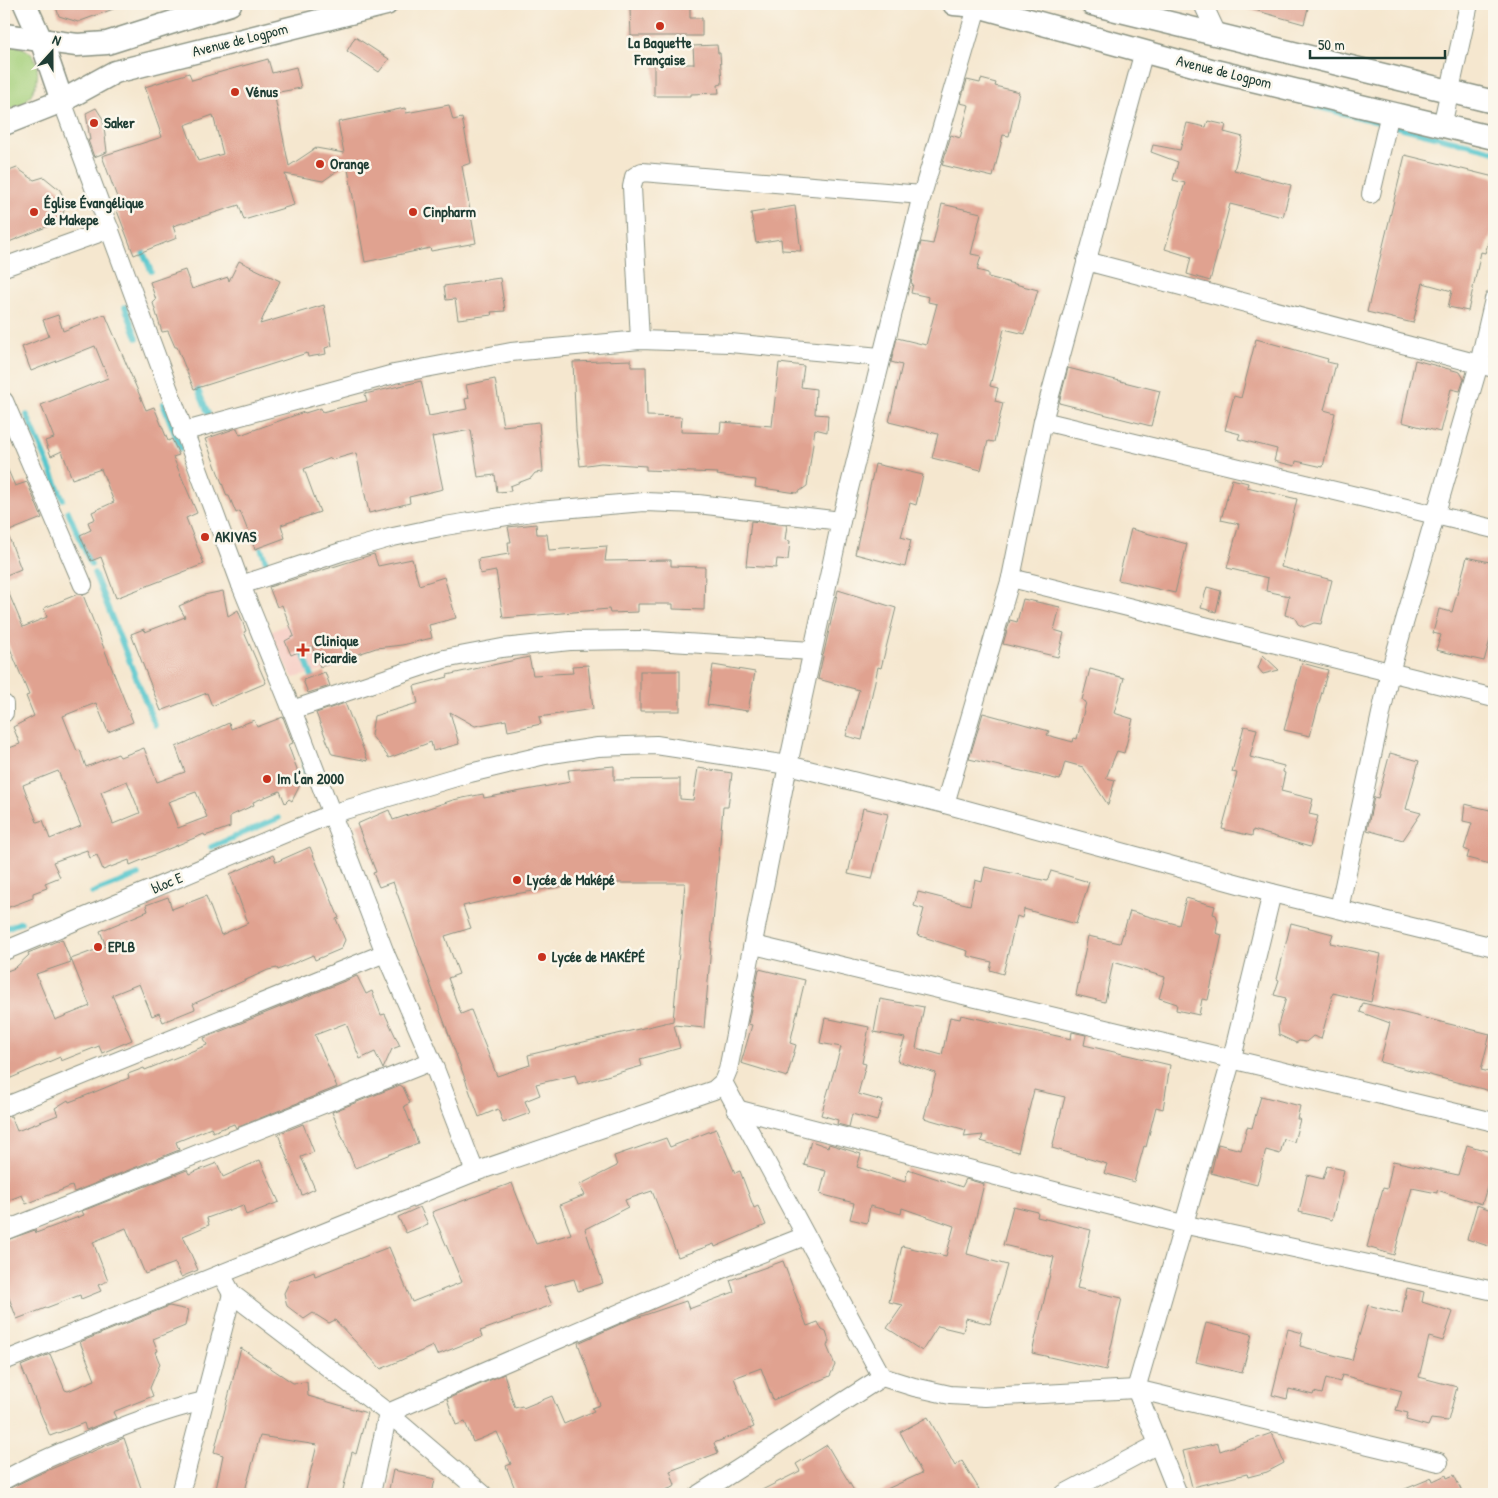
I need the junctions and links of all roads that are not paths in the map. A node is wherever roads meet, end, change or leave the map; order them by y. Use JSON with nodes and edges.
{"nodes":[{"id":1,"x":25,"y":4,"type":"edge"},
{"id":2,"x":230,"y":4,"type":"edge"},
{"id":3,"x":386,"y":4,"type":"edge"},
{"id":4,"x":954,"y":4,"type":"edge"},
{"id":5,"x":1092,"y":4,"type":"edge"},
{"id":6,"x":1203,"y":4,"type":"edge"},
{"id":7,"x":1469,"y":4,"type":"edge"},
{"id":8,"x":977,"y":5,"type":"edge"},
{"id":9,"x":187,"y":9,"type":"edge"},
{"id":10,"x":1217,"y":34,"type":"junction"},
{"id":11,"x":4,"y":35,"type":"edge"},
{"id":12,"x":41,"y":40,"type":"junction"},
{"id":13,"x":1144,"y":51,"type":"junction"},
{"id":14,"x":1450,"y":91,"type":"junction"},
{"id":15,"x":62,"y":101,"type":"junction"},
{"id":16,"x":1494,"y":102,"type":"edge"},
{"id":17,"x":1390,"y":113,"type":"junction"},
{"id":18,"x":4,"y":124,"type":"edge"},
{"id":19,"x":1442,"y":126,"type":"junction"},
{"id":20,"x":1494,"y":138,"type":"edge"},
{"id":21,"x":922,"y":194,"type":"junction"},
{"id":22,"x":1371,"y":194,"type":"dead end"},
{"id":23,"x":110,"y":229,"type":"junction"},
{"id":24,"x":1086,"y":261,"type":"junction"},
{"id":25,"x":4,"y":267,"type":"edge"},
{"id":26,"x":1494,"y":299,"type":"edge"},
{"id":27,"x":640,"y":340,"type":"junction"},
{"id":28,"x":880,"y":357,"type":"junction"},
{"id":29,"x":1486,"y":366,"type":"edge"},
{"id":30,"x":4,"y":401,"type":"edge"},
{"id":31,"x":1043,"y":421,"type":"junction"},
{"id":32,"x":182,"y":432,"type":"junction"},
{"id":33,"x":1436,"y":515,"type":"junction"},
{"id":34,"x":841,"y":521,"type":"junction"},
{"id":35,"x":1494,"y":529,"type":"edge"},
{"id":36,"x":1011,"y":578,"type":"junction"},
{"id":37,"x":83,"y":585,"type":"dead end"},
{"id":38,"x":241,"y":585,"type":"junction"},
{"id":39,"x":812,"y":651,"type":"junction"},
{"id":40,"x":1390,"y":672,"type":"junction"},
{"id":41,"x":1494,"y":698,"type":"edge"},
{"id":42,"x":4,"y":704,"type":"edge"},
{"id":43,"x":292,"y":710,"type":"junction"},
{"id":44,"x":4,"y":713,"type":"edge"},
{"id":45,"x":788,"y":765,"type":"junction"},
{"id":46,"x":945,"y":804,"type":"junction"},
{"id":47,"x":331,"y":814,"type":"junction"},
{"id":48,"x":1272,"y":893,"type":"junction"},
{"id":49,"x":1339,"y":909,"type":"junction"},
{"id":50,"x":754,"y":945,"type":"junction"},
{"id":51,"x":1494,"y":947,"type":"edge"},
{"id":52,"x":4,"y":951,"type":"edge"},
{"id":53,"x":385,"y":953,"type":"junction"},
{"id":54,"x":1232,"y":1058,"type":"junction"},
{"id":55,"x":432,"y":1061,"type":"junction"},
{"id":56,"x":723,"y":1082,"type":"junction"},
{"id":57,"x":4,"y":1107,"type":"edge"},
{"id":58,"x":736,"y":1109,"type":"junction"},
{"id":59,"x":1494,"y":1122,"type":"edge"},
{"id":60,"x":475,"y":1172,"type":"junction"},
{"id":61,"x":1182,"y":1224,"type":"junction"},
{"id":62,"x":4,"y":1231,"type":"edge"},
{"id":63,"x":805,"y":1236,"type":"junction"},
{"id":64,"x":221,"y":1274,"type":"junction"},
{"id":65,"x":1494,"y":1290,"type":"edge"},
{"id":66,"x":232,"y":1294,"type":"junction"},
{"id":67,"x":4,"y":1361,"type":"edge"},
{"id":68,"x":882,"y":1376,"type":"junction"},
{"id":69,"x":1136,"y":1389,"type":"junction"},
{"id":70,"x":204,"y":1401,"type":"junction"},
{"id":71,"x":388,"y":1412,"type":"junction"},
{"id":72,"x":1158,"y":1444,"type":"junction"},
{"id":73,"x":1439,"y":1462,"type":"dead end"},
{"id":74,"x":4,"y":1480,"type":"edge"},
{"id":75,"x":180,"y":1494,"type":"edge"},
{"id":76,"x":371,"y":1494,"type":"edge"},
{"id":77,"x":483,"y":1494,"type":"edge"},
{"id":78,"x":699,"y":1494,"type":"edge"},
{"id":79,"x":1064,"y":1494,"type":"edge"},
{"id":80,"x":1178,"y":1494,"type":"edge"}],
"edges":[{"from":1,"to":12,"type":"main road"},
{"from":2,"to":9,"type":"main road"},
{"from":3,"to":15,"type":"main road","name":"Avenue de Logpom"},
{"from":4,"to":8,"type":"main road","name":"Avenue de Logpom"},
{"from":5,"to":10,"type":"main road"},
{"from":6,"to":10,"type":"street"},
{"from":7,"to":14,"type":"street"},
{"from":8,"to":13,"type":"main road","name":"Avenue de Logpom"},
{"from":8,"to":21,"type":"street"},
{"from":9,"to":12,"type":"main road"},
{"from":10,"to":14,"type":"main road"},
{"from":11,"to":12,"type":"main road"},
{"from":12,"to":15,"type":"main road"},
{"from":13,"to":17,"type":"main road","name":"Avenue de Logpom"},
{"from":13,"to":24,"type":"street"},
{"from":14,"to":16,"type":"main road"},
{"from":14,"to":19,"type":"street"},
{"from":15,"to":18,"type":"main road","name":"Avenue de Logpom"},
{"from":15,"to":23,"type":"street"},
{"from":17,"to":19,"type":"main road","name":"Avenue de Logpom"},
{"from":17,"to":22,"type":"street"},
{"from":19,"to":20,"type":"main road","name":"Avenue de Logpom"},
{"from":21,"to":27,"type":"street"},
{"from":21,"to":28,"type":"street"},
{"from":23,"to":25,"type":"street"},
{"from":23,"to":32,"type":"street"},
{"from":24,"to":29,"type":"street"},
{"from":24,"to":31,"type":"street"},
{"from":26,"to":29,"type":"street"},
{"from":27,"to":28,"type":"street"},
{"from":27,"to":32,"type":"street"},
{"from":28,"to":34,"type":"street"},
{"from":29,"to":33,"type":"street"},
{"from":30,"to":37,"type":"street"},
{"from":31,"to":33,"type":"street"},
{"from":31,"to":36,"type":"street"},
{"from":32,"to":38,"type":"street"},
{"from":33,"to":35,"type":"street"},
{"from":33,"to":40,"type":"street"},
{"from":34,"to":38,"type":"street"},
{"from":34,"to":39,"type":"street"},
{"from":36,"to":40,"type":"street"},
{"from":36,"to":46,"type":"street"},
{"from":38,"to":43,"type":"street"},
{"from":39,"to":43,"type":"street"},
{"from":39,"to":45,"type":"street"},
{"from":40,"to":41,"type":"street"},
{"from":40,"to":49,"type":"street"},
{"from":42,"to":44,"type":"street"},
{"from":43,"to":47,"type":"street"},
{"from":45,"to":46,"type":"street","name":"bloc E"},
{"from":45,"to":47,"type":"street","name":"bloc E"},
{"from":45,"to":50,"type":"street"},
{"from":46,"to":48,"type":"street","name":"bloc E"},
{"from":47,"to":52,"type":"street","name":"bloc E"},
{"from":47,"to":53,"type":"street"},
{"from":48,"to":49,"type":"street","name":"bloc E"},
{"from":48,"to":54,"type":"street"},
{"from":49,"to":51,"type":"street","name":"bloc E"},
{"from":50,"to":54,"type":"street"},
{"from":50,"to":56,"type":"street"},
{"from":53,"to":55,"type":"street"},
{"from":53,"to":57,"type":"street"},
{"from":54,"to":59,"type":"street"},
{"from":54,"to":61,"type":"street"},
{"from":55,"to":60,"type":"street"},
{"from":55,"to":62,"type":"street"},
{"from":56,"to":58,"type":"street"},
{"from":56,"to":60,"type":"street"},
{"from":58,"to":61,"type":"street"},
{"from":58,"to":63,"type":"street"},
{"from":60,"to":64,"type":"street"},
{"from":61,"to":65,"type":"street"},
{"from":61,"to":69,"type":"street"},
{"from":63,"to":68,"type":"street"},
{"from":63,"to":71,"type":"street"},
{"from":64,"to":66,"type":"street"},
{"from":64,"to":67,"type":"street"},
{"from":66,"to":70,"type":"street"},
{"from":66,"to":71,"type":"street"},
{"from":68,"to":69,"type":"street"},
{"from":68,"to":78,"type":"street"},
{"from":69,"to":72,"type":"street"},
{"from":69,"to":73,"type":"street"},
{"from":70,"to":74,"type":"street"},
{"from":70,"to":75,"type":"street"},
{"from":71,"to":76,"type":"street"},
{"from":71,"to":77,"type":"street"},
{"from":72,"to":79,"type":"street"},
{"from":72,"to":80,"type":"street"}]}
